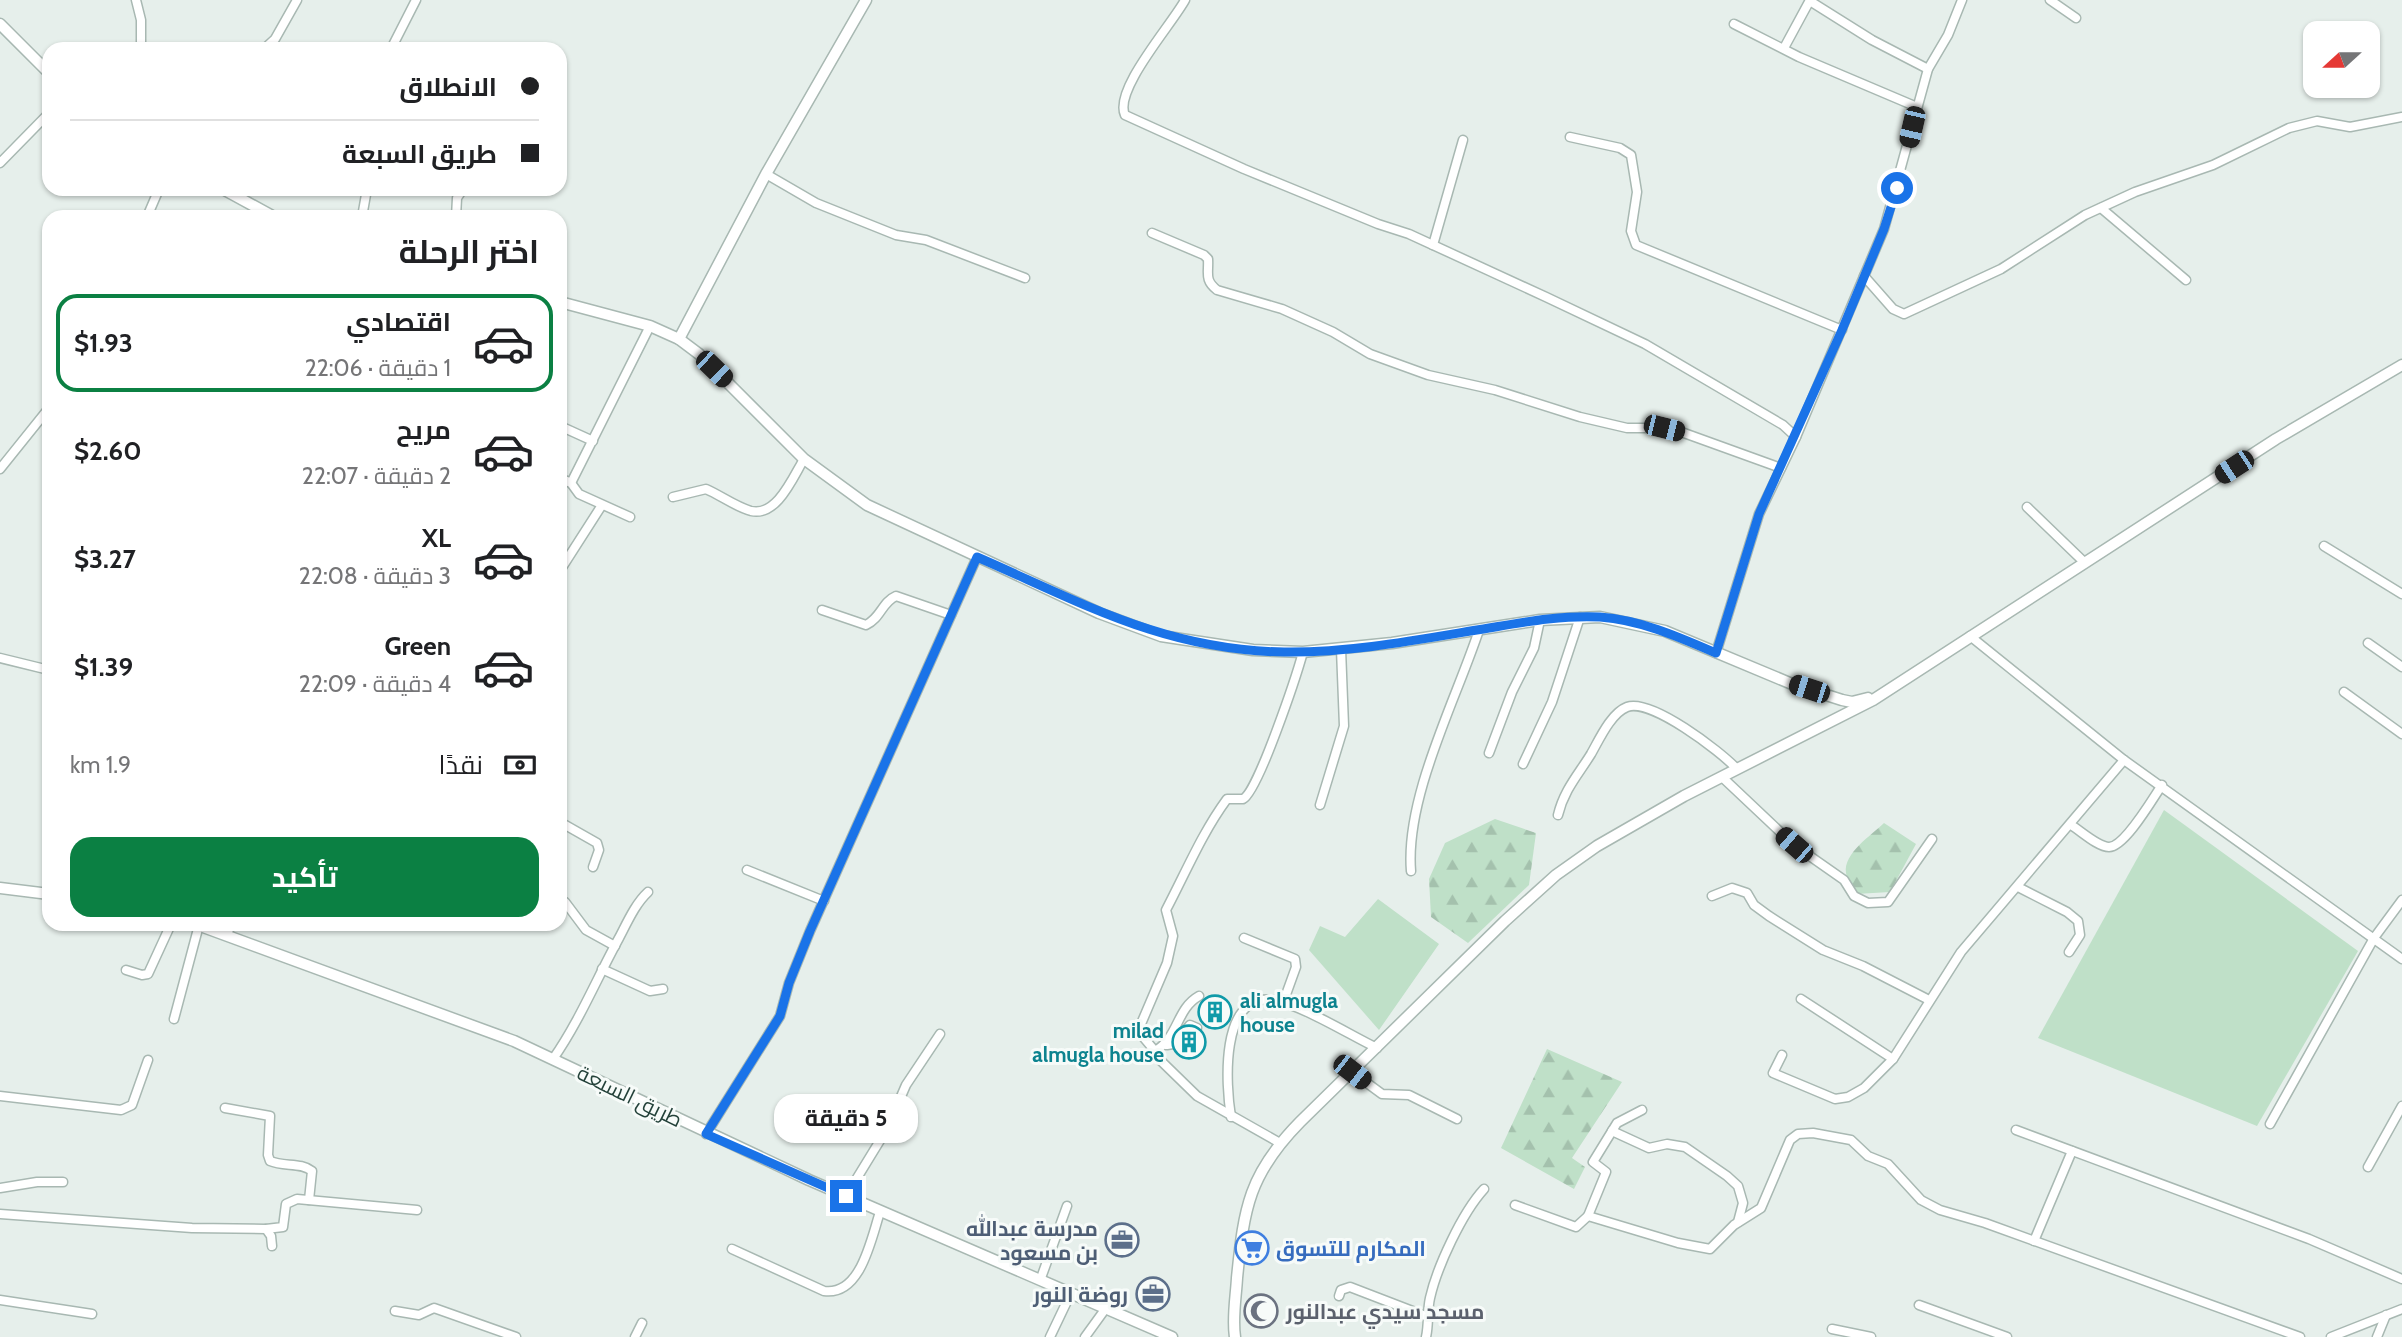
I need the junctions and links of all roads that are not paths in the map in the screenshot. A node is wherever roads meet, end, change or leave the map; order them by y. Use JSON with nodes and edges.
{"nodes":[{"id":1,"x":136,"y":0,"type":"edge"},
{"id":2,"x":297,"y":0,"type":"edge"},
{"id":3,"x":416,"y":0,"type":"edge"},
{"id":4,"x":866,"y":0,"type":"edge"},
{"id":5,"x":1185,"y":0,"type":"edge"},
{"id":6,"x":1810,"y":0,"type":"edge"},
{"id":7,"x":1961,"y":0,"type":"edge"},
{"id":8,"x":2050,"y":0,"type":"edge"},
{"id":9,"x":2076,"y":18,"type":"dead end"},
{"id":10,"x":0,"y":24,"type":"edge"},
{"id":11,"x":1734,"y":24,"type":"dead end"},
{"id":12,"x":141,"y":42,"type":"edge"},
{"id":13,"x":272,"y":42,"type":"edge"},
{"id":14,"x":395,"y":42,"type":"edge"},
{"id":15,"x":1784,"y":48,"type":"junction"},
{"id":16,"x":42,"y":66,"type":"edge"},
{"id":17,"x":1928,"y":69,"type":"junction"},
{"id":18,"x":1917,"y":107,"type":"junction"},
{"id":19,"x":2402,"y":117,"type":"edge"},
{"id":20,"x":42,"y":120,"type":"edge"},
{"id":21,"x":1570,"y":138,"type":"dead end"},
{"id":22,"x":1463,"y":140,"type":"dead end"},
{"id":23,"x":0,"y":163,"type":"edge"},
{"id":24,"x":766,"y":174,"type":"junction"},
{"id":25,"x":236,"y":196,"type":"edge"},
{"id":26,"x":2101,"y":208,"type":"junction"},
{"id":27,"x":261,"y":210,"type":"edge"},
{"id":28,"x":1152,"y":233,"type":"dead end"},
{"id":29,"x":1433,"y":245,"type":"junction"},
{"id":30,"x":1864,"y":276,"type":"junction"},
{"id":31,"x":1025,"y":278,"type":"dead end"},
{"id":32,"x":2186,"y":280,"type":"dead end"},
{"id":33,"x":567,"y":304,"type":"edge"},
{"id":34,"x":650,"y":326,"type":"junction"},
{"id":35,"x":1842,"y":330,"type":"junction"},
{"id":36,"x":678,"y":339,"type":"junction"},
{"id":37,"x":2402,"y":365,"type":"edge"},
{"id":38,"x":42,"y":417,"type":"edge"},
{"id":39,"x":567,"y":429,"type":"edge"},
{"id":40,"x":1796,"y":437,"type":"junction"},
{"id":41,"x":593,"y":442,"type":"junction"},
{"id":42,"x":804,"y":459,"type":"junction"},
{"id":43,"x":1781,"y":468,"type":"junction"},
{"id":44,"x":0,"y":470,"type":"edge"},
{"id":45,"x":567,"y":482,"type":"edge"},
{"id":46,"x":570,"y":483,"type":"junction"},
{"id":47,"x":673,"y":498,"type":"dead end"},
{"id":48,"x":602,"y":505,"type":"junction"},
{"id":49,"x":2027,"y":507,"type":"dead end"},
{"id":50,"x":630,"y":517,"type":"dead end"},
{"id":51,"x":2324,"y":546,"type":"dead end"},
{"id":52,"x":977,"y":557,"type":"junction"},
{"id":53,"x":567,"y":560,"type":"edge"},
{"id":54,"x":2084,"y":562,"type":"junction"},
{"id":55,"x":2402,"y":594,"type":"edge"},
{"id":56,"x":822,"y":610,"type":"dead end"},
{"id":57,"x":951,"y":615,"type":"junction"},
{"id":58,"x":1580,"y":617,"type":"junction"},
{"id":59,"x":1540,"y":620,"type":"junction"},
{"id":60,"x":1479,"y":630,"type":"junction"},
{"id":61,"x":1970,"y":636,"type":"junction"},
{"id":62,"x":2368,"y":643,"type":"dead end"},
{"id":63,"x":1341,"y":649,"type":"junction"},
{"id":64,"x":1303,"y":652,"type":"junction"},
{"id":65,"x":1716,"y":653,"type":"junction"},
{"id":66,"x":0,"y":658,"type":"edge"},
{"id":67,"x":2402,"y":667,"type":"edge"},
{"id":68,"x":42,"y":668,"type":"edge"},
{"id":69,"x":2344,"y":692,"type":"dead end"},
{"id":70,"x":1881,"y":694,"type":"junction"},
{"id":71,"x":2402,"y":734,"type":"edge"},
{"id":72,"x":1489,"y":753,"type":"dead end"},
{"id":73,"x":2124,"y":760,"type":"junction"},
{"id":74,"x":1523,"y":764,"type":"dead end"},
{"id":75,"x":1737,"y":769,"type":"junction"},
{"id":76,"x":1722,"y":777,"type":"junction"},
{"id":77,"x":2162,"y":785,"type":"junction"},
{"id":78,"x":1320,"y":805,"type":"dead end"},
{"id":79,"x":1558,"y":815,"type":"dead end"},
{"id":80,"x":2071,"y":825,"type":"junction"},
{"id":81,"x":567,"y":826,"type":"edge"},
{"id":82,"x":1932,"y":839,"type":"dead end"},
{"id":83,"x":593,"y":867,"type":"dead end"},
{"id":84,"x":747,"y":870,"type":"dead end"},
{"id":85,"x":1411,"y":871,"type":"dead end"},
{"id":86,"x":2018,"y":887,"type":"junction"},
{"id":87,"x":0,"y":888,"type":"edge"},
{"id":88,"x":648,"y":892,"type":"dead end"},
{"id":89,"x":42,"y":893,"type":"edge"},
{"id":90,"x":1712,"y":896,"type":"dead end"},
{"id":91,"x":2402,"y":900,"type":"edge"},
{"id":92,"x":824,"y":901,"type":"junction"},
{"id":93,"x":567,"y":905,"type":"edge"},
{"id":94,"x":168,"y":931,"type":"edge"},
{"id":95,"x":196,"y":931,"type":"edge"},
{"id":96,"x":215,"y":931,"type":"edge"},
{"id":97,"x":228,"y":931,"type":"edge"},
{"id":98,"x":227,"y":935,"type":"junction"},
{"id":99,"x":1244,"y":938,"type":"dead end"},
{"id":100,"x":2374,"y":938,"type":"junction"},
{"id":101,"x":614,"y":946,"type":"junction"},
{"id":102,"x":2069,"y":953,"type":"dead end"},
{"id":103,"x":2402,"y":959,"type":"edge"},
{"id":104,"x":601,"y":969,"type":"junction"},
{"id":105,"x":126,"y":970,"type":"dead end"},
{"id":106,"x":663,"y":989,"type":"dead end"},
{"id":107,"x":1199,"y":996,"type":"dead end"},
{"id":108,"x":1801,"y":999,"type":"dead end"},
{"id":109,"x":1929,"y":1000,"type":"junction"},
{"id":110,"x":1283,"y":1003,"type":"junction"},
{"id":111,"x":174,"y":1019,"type":"dead end"},
{"id":112,"x":1197,"y":1028,"type":"dead end"},
{"id":113,"x":940,"y":1034,"type":"dead end"},
{"id":114,"x":1167,"y":1045,"type":"junction"},
{"id":115,"x":1377,"y":1048,"type":"junction"},
{"id":116,"x":1155,"y":1051,"type":"junction"},
{"id":117,"x":1782,"y":1055,"type":"dead end"},
{"id":118,"x":553,"y":1059,"type":"junction"},
{"id":119,"x":1892,"y":1059,"type":"junction"},
{"id":120,"x":148,"y":1060,"type":"dead end"},
{"id":121,"x":1352,"y":1072,"type":"junction"},
{"id":122,"x":0,"y":1096,"type":"edge"},
{"id":123,"x":2402,"y":1106,"type":"edge"},
{"id":124,"x":225,"y":1108,"type":"dead end"},
{"id":125,"x":1642,"y":1110,"type":"dead end"},
{"id":126,"x":1231,"y":1117,"type":"junction"},
{"id":127,"x":1457,"y":1119,"type":"dead end"},
{"id":128,"x":2270,"y":1124,"type":"dead end"},
{"id":129,"x":2016,"y":1130,"type":"dead end"},
{"id":130,"x":1612,"y":1131,"type":"junction"},
{"id":131,"x":706,"y":1134,"type":"junction"},
{"id":132,"x":1280,"y":1143,"type":"junction"},
{"id":133,"x":2072,"y":1151,"type":"junction"},
{"id":134,"x":2368,"y":1167,"type":"dead end"},
{"id":135,"x":63,"y":1182,"type":"dead end"},
{"id":136,"x":0,"y":1188,"type":"edge"},
{"id":137,"x":1484,"y":1189,"type":"dead end"},
{"id":138,"x":846,"y":1196,"type":"junction"},
{"id":139,"x":309,"y":1200,"type":"junction"},
{"id":140,"x":1515,"y":1205,"type":"dead end"},
{"id":141,"x":1067,"y":1206,"type":"dead end"},
{"id":142,"x":417,"y":1210,"type":"dead end"},
{"id":143,"x":880,"y":1212,"type":"junction"},
{"id":144,"x":0,"y":1214,"type":"edge"},
{"id":145,"x":1588,"y":1216,"type":"junction"},
{"id":146,"x":1738,"y":1222,"type":"junction"},
{"id":147,"x":266,"y":1229,"type":"junction"},
{"id":148,"x":2034,"y":1241,"type":"junction"},
{"id":149,"x":272,"y":1246,"type":"dead end"},
{"id":150,"x":732,"y":1249,"type":"dead end"},
{"id":151,"x":1041,"y":1278,"type":"junction"},
{"id":152,"x":2402,"y":1279,"type":"edge"},
{"id":153,"x":1071,"y":1293,"type":"junction"},
{"id":154,"x":1339,"y":1296,"type":"dead end"},
{"id":155,"x":0,"y":1300,"type":"edge"},
{"id":156,"x":1919,"y":1305,"type":"dead end"},
{"id":157,"x":1106,"y":1308,"type":"junction"},
{"id":158,"x":2402,"y":1309,"type":"edge"},
{"id":159,"x":395,"y":1311,"type":"dead end"},
{"id":160,"x":92,"y":1314,"type":"dead end"},
{"id":161,"x":2386,"y":1315,"type":"junction"},
{"id":162,"x":1428,"y":1317,"type":"junction"},
{"id":163,"x":642,"y":1323,"type":"dead end"},
{"id":164,"x":1832,"y":1329,"type":"dead end"},
{"id":165,"x":1233,"y":1334,"type":"edge"},
{"id":166,"x":516,"y":1337,"type":"edge"},
{"id":167,"x":635,"y":1337,"type":"edge"},
{"id":168,"x":1050,"y":1337,"type":"edge"},
{"id":169,"x":1085,"y":1337,"type":"edge"},
{"id":170,"x":1172,"y":1337,"type":"edge"},
{"id":171,"x":1426,"y":1337,"type":"edge"},
{"id":172,"x":1871,"y":1337,"type":"edge"},
{"id":173,"x":2007,"y":1337,"type":"edge"},
{"id":174,"x":2300,"y":1337,"type":"edge"},
{"id":175,"x":2331,"y":1337,"type":"edge"},
{"id":176,"x":2377,"y":1337,"type":"edge"}],
"edges":[{"from":1,"to":12,"type":"street"},
{"from":2,"to":13,"type":"street"},
{"from":3,"to":14,"type":"street"},
{"from":4,"to":24,"type":"street"},
{"from":5,"to":29,"type":"street"},
{"from":6,"to":15,"type":"street"},
{"from":6,"to":17,"type":"street"},
{"from":7,"to":17,"type":"street"},
{"from":8,"to":9,"type":"street"},
{"from":10,"to":16,"type":"street"},
{"from":11,"to":15,"type":"street"},
{"from":15,"to":18,"type":"street"},
{"from":17,"to":18,"type":"street"},
{"from":18,"to":30,"type":"street"},
{"from":19,"to":26,"type":"street"},
{"from":20,"to":23,"type":"street"},
{"from":21,"to":35,"type":"street"},
{"from":22,"to":29,"type":"street"},
{"from":24,"to":31,"type":"street"},
{"from":24,"to":36,"type":"street"},
{"from":25,"to":27,"type":"street"},
{"from":26,"to":30,"type":"street"},
{"from":26,"to":32,"type":"street"},
{"from":28,"to":43,"type":"street"},
{"from":29,"to":40,"type":"street"},
{"from":30,"to":35,"type":"street"},
{"from":33,"to":34,"type":"street"},
{"from":34,"to":36,"type":"street"},
{"from":34,"to":41,"type":"street"},
{"from":35,"to":40,"type":"street"},
{"from":36,"to":42,"type":"street"},
{"from":37,"to":54,"type":"street"},
{"from":38,"to":44,"type":"street"},
{"from":39,"to":41,"type":"street"},
{"from":40,"to":43,"type":"street"},
{"from":41,"to":46,"type":"street"},
{"from":42,"to":47,"type":"street"},
{"from":42,"to":52,"type":"street"},
{"from":43,"to":65,"type":"street"},
{"from":45,"to":46,"type":"street"},
{"from":46,"to":48,"type":"street"},
{"from":48,"to":50,"type":"street"},
{"from":48,"to":53,"type":"street"},
{"from":49,"to":54,"type":"street"},
{"from":51,"to":55,"type":"street"},
{"from":52,"to":57,"type":"street"},
{"from":52,"to":64,"type":"street"},
{"from":54,"to":61,"type":"street"},
{"from":56,"to":57,"type":"street"},
{"from":57,"to":92,"type":"street"},
{"from":58,"to":59,"type":"street"},
{"from":58,"to":65,"type":"street"},
{"from":58,"to":74,"type":"street"},
{"from":59,"to":60,"type":"street"},
{"from":59,"to":72,"type":"street"},
{"from":60,"to":63,"type":"street"},
{"from":60,"to":85,"type":"street"},
{"from":61,"to":70,"type":"street"},
{"from":61,"to":73,"type":"street"},
{"from":62,"to":67,"type":"street"},
{"from":63,"to":64,"type":"street"},
{"from":63,"to":78,"type":"street"},
{"from":64,"to":116,"type":"street"},
{"from":65,"to":70,"type":"street"},
{"from":66,"to":68,"type":"street"},
{"from":69,"to":71,"type":"street"},
{"from":70,"to":75,"type":"street"},
{"from":73,"to":77,"type":"street"},
{"from":73,"to":80,"type":"street"},
{"from":75,"to":76,"type":"street"},
{"from":75,"to":79,"type":"street"},
{"from":76,"to":82,"type":"street"},
{"from":76,"to":115,"type":"street"},
{"from":77,"to":80,"type":"street"},
{"from":77,"to":100,"type":"street"},
{"from":80,"to":86,"type":"street"},
{"from":81,"to":83,"type":"street"},
{"from":84,"to":92,"type":"street"},
{"from":86,"to":102,"type":"street"},
{"from":86,"to":109,"type":"street"},
{"from":87,"to":89,"type":"street"},
{"from":88,"to":101,"type":"street"},
{"from":90,"to":109,"type":"street"},
{"from":91,"to":100,"type":"street"},
{"from":92,"to":131,"type":"street"},
{"from":93,"to":101,"type":"street"},
{"from":94,"to":105,"type":"street"},
{"from":95,"to":111,"type":"street"},
{"from":96,"to":98,"type":"street","name":"طريق السبعة"},
{"from":97,"to":98,"type":"street"},
{"from":98,"to":118,"type":"street","name":"طريق السبعة"},
{"from":99,"to":110,"type":"street"},
{"from":100,"to":103,"type":"street"},
{"from":100,"to":128,"type":"street"},
{"from":101,"to":104,"type":"street"},
{"from":104,"to":106,"type":"street"},
{"from":104,"to":118,"type":"street"},
{"from":107,"to":114,"type":"street"},
{"from":108,"to":119,"type":"street"},
{"from":109,"to":119,"type":"street"},
{"from":110,"to":115,"type":"street"},
{"from":110,"to":126,"type":"street"},
{"from":112,"to":114,"type":"street"},
{"from":113,"to":138,"type":"street"},
{"from":114,"to":116,"type":"street"},
{"from":115,"to":121,"type":"street"},
{"from":116,"to":126,"type":"street"},
{"from":117,"to":119,"type":"street"},
{"from":118,"to":131,"type":"street","name":"طريق السبعة"},
{"from":120,"to":122,"type":"street"},
{"from":121,"to":127,"type":"street"},
{"from":121,"to":132,"type":"street"},
{"from":123,"to":134,"type":"street"},
{"from":124,"to":139,"type":"street"},
{"from":125,"to":130,"type":"street"},
{"from":126,"to":132,"type":"street"},
{"from":129,"to":133,"type":"street"},
{"from":130,"to":145,"type":"street"},
{"from":130,"to":146,"type":"street"},
{"from":131,"to":138,"type":"street","name":"طريق السبعة"},
{"from":132,"to":165,"type":"street"},
{"from":133,"to":148,"type":"street"},
{"from":133,"to":152,"type":"street"},
{"from":135,"to":136,"type":"street"},
{"from":137,"to":162,"type":"street"},
{"from":138,"to":143,"type":"street","name":"طريق السبعة"},
{"from":139,"to":142,"type":"street"},
{"from":139,"to":147,"type":"street"},
{"from":140,"to":145,"type":"street"},
{"from":141,"to":151,"type":"street"},
{"from":143,"to":150,"type":"street"},
{"from":143,"to":151,"type":"street","name":"طريق السبعة"},
{"from":144,"to":147,"type":"street"},
{"from":145,"to":146,"type":"street"},
{"from":146,"to":148,"type":"street"},
{"from":147,"to":149,"type":"street"},
{"from":148,"to":174,"type":"street"},
{"from":151,"to":153,"type":"street","name":"طريق السبعة"},
{"from":153,"to":157,"type":"street","name":"طريق السبعة"},
{"from":153,"to":168,"type":"street"},
{"from":154,"to":162,"type":"street"},
{"from":155,"to":160,"type":"street"},
{"from":156,"to":173,"type":"street"},
{"from":157,"to":169,"type":"street"},
{"from":157,"to":170,"type":"street","name":"طريق السبعة"},
{"from":158,"to":161,"type":"street"},
{"from":159,"to":166,"type":"street"},
{"from":161,"to":175,"type":"street"},
{"from":161,"to":176,"type":"street"},
{"from":162,"to":171,"type":"street"},
{"from":163,"to":167,"type":"street"},
{"from":164,"to":172,"type":"street"}]}
